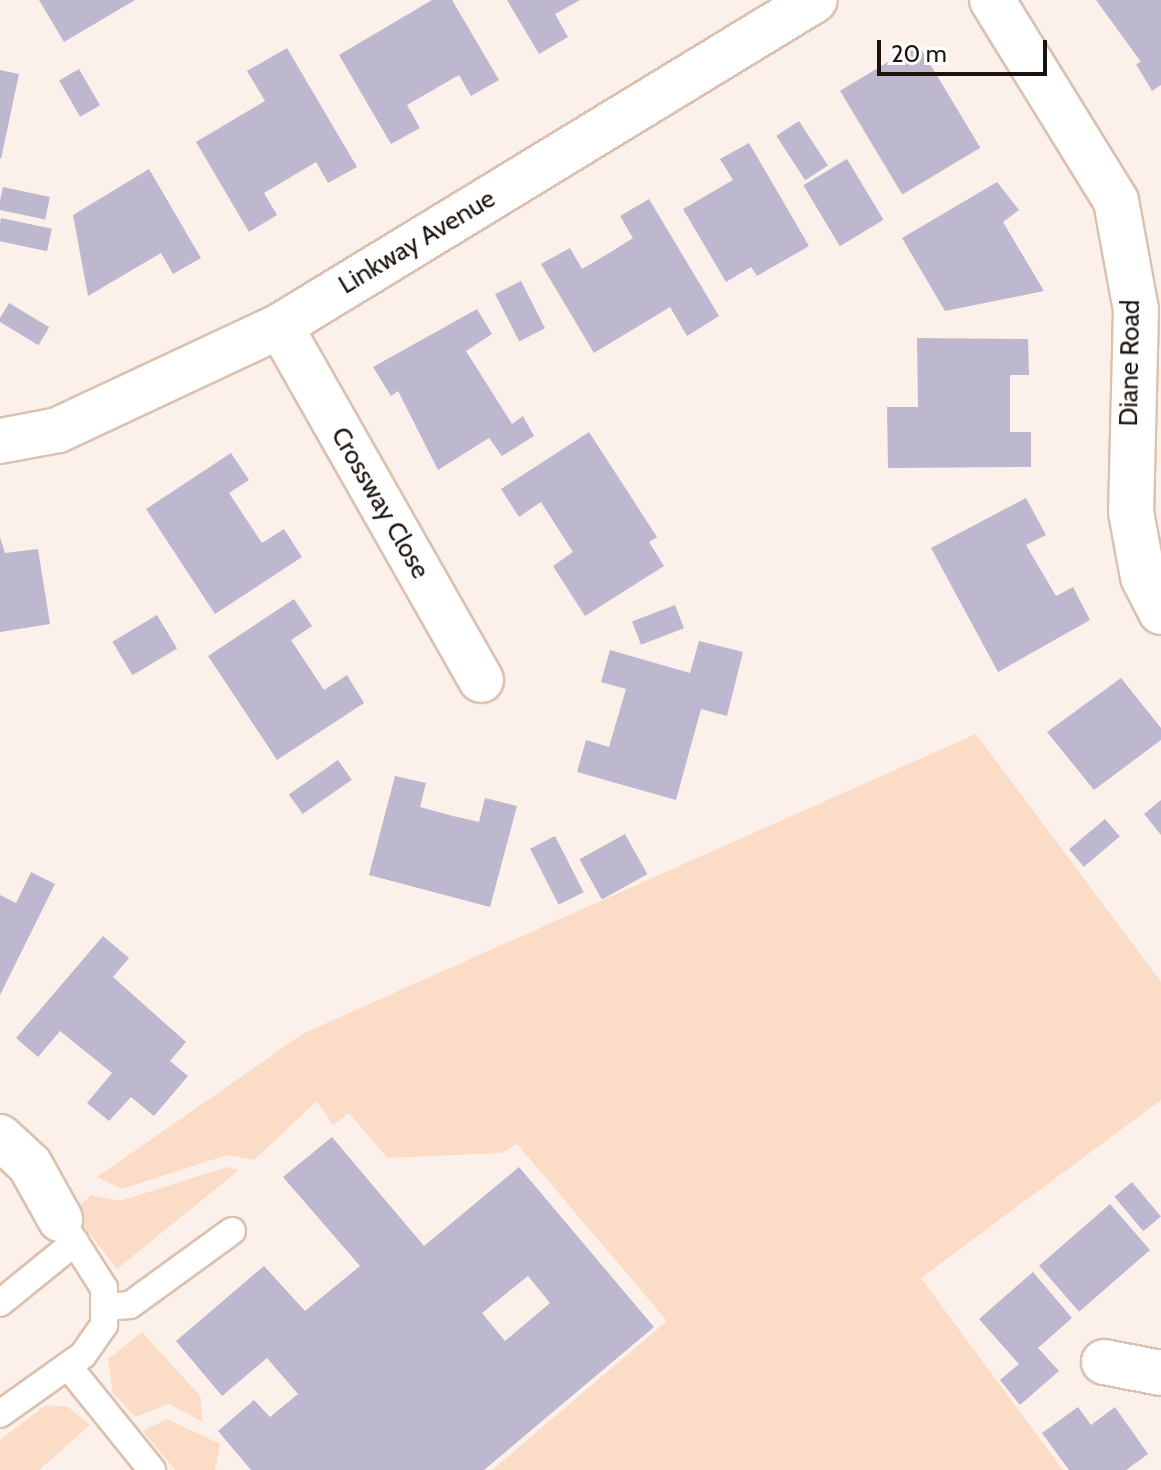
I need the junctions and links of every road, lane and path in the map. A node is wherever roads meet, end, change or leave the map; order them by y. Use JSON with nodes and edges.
{"nodes":[{"id":1,"x":815,"y":0,"type":"edge"},
{"id":2,"x":992,"y":0,"type":"edge"},
{"id":3,"x":280,"y":326,"type":"junction"},
{"id":4,"x":0,"y":441,"type":"edge"},
{"id":5,"x":1161,"y":612,"type":"edge"},
{"id":6,"x":481,"y":680,"type":"dead end"},
{"id":7,"x":0,"y":1137,"type":"edge"},
{"id":8,"x":67,"y":1230,"type":"junction"},
{"id":9,"x":232,"y":1231,"type":"dead end"},
{"id":10,"x":0,"y":1303,"type":"edge"},
{"id":11,"x":107,"y":1307,"type":"junction"},
{"id":12,"x":1104,"y":1362,"type":"dead end"},
{"id":13,"x":68,"y":1366,"type":"junction"},
{"id":14,"x":1161,"y":1373,"type":"edge"},
{"id":15,"x":0,"y":1414,"type":"edge"},
{"id":16,"x":152,"y":1470,"type":"edge"}],
"edges":[{"from":1,"to":3,"type":"street","name":"Linkway Avenue"},
{"from":2,"to":5,"type":"street","name":"Diane Road"},
{"from":3,"to":4,"type":"street","name":"Linkway Avenue"},
{"from":3,"to":6,"type":"street","name":"Crossway Close"},
{"from":7,"to":8,"type":"street"},
{"from":8,"to":10,"type":"lane"},
{"from":8,"to":11,"type":"lane"},
{"from":9,"to":11,"type":"lane"},
{"from":11,"to":13,"type":"lane"},
{"from":12,"to":14,"type":"street"},
{"from":13,"to":15,"type":"lane"},
{"from":13,"to":16,"type":"lane"}]}
